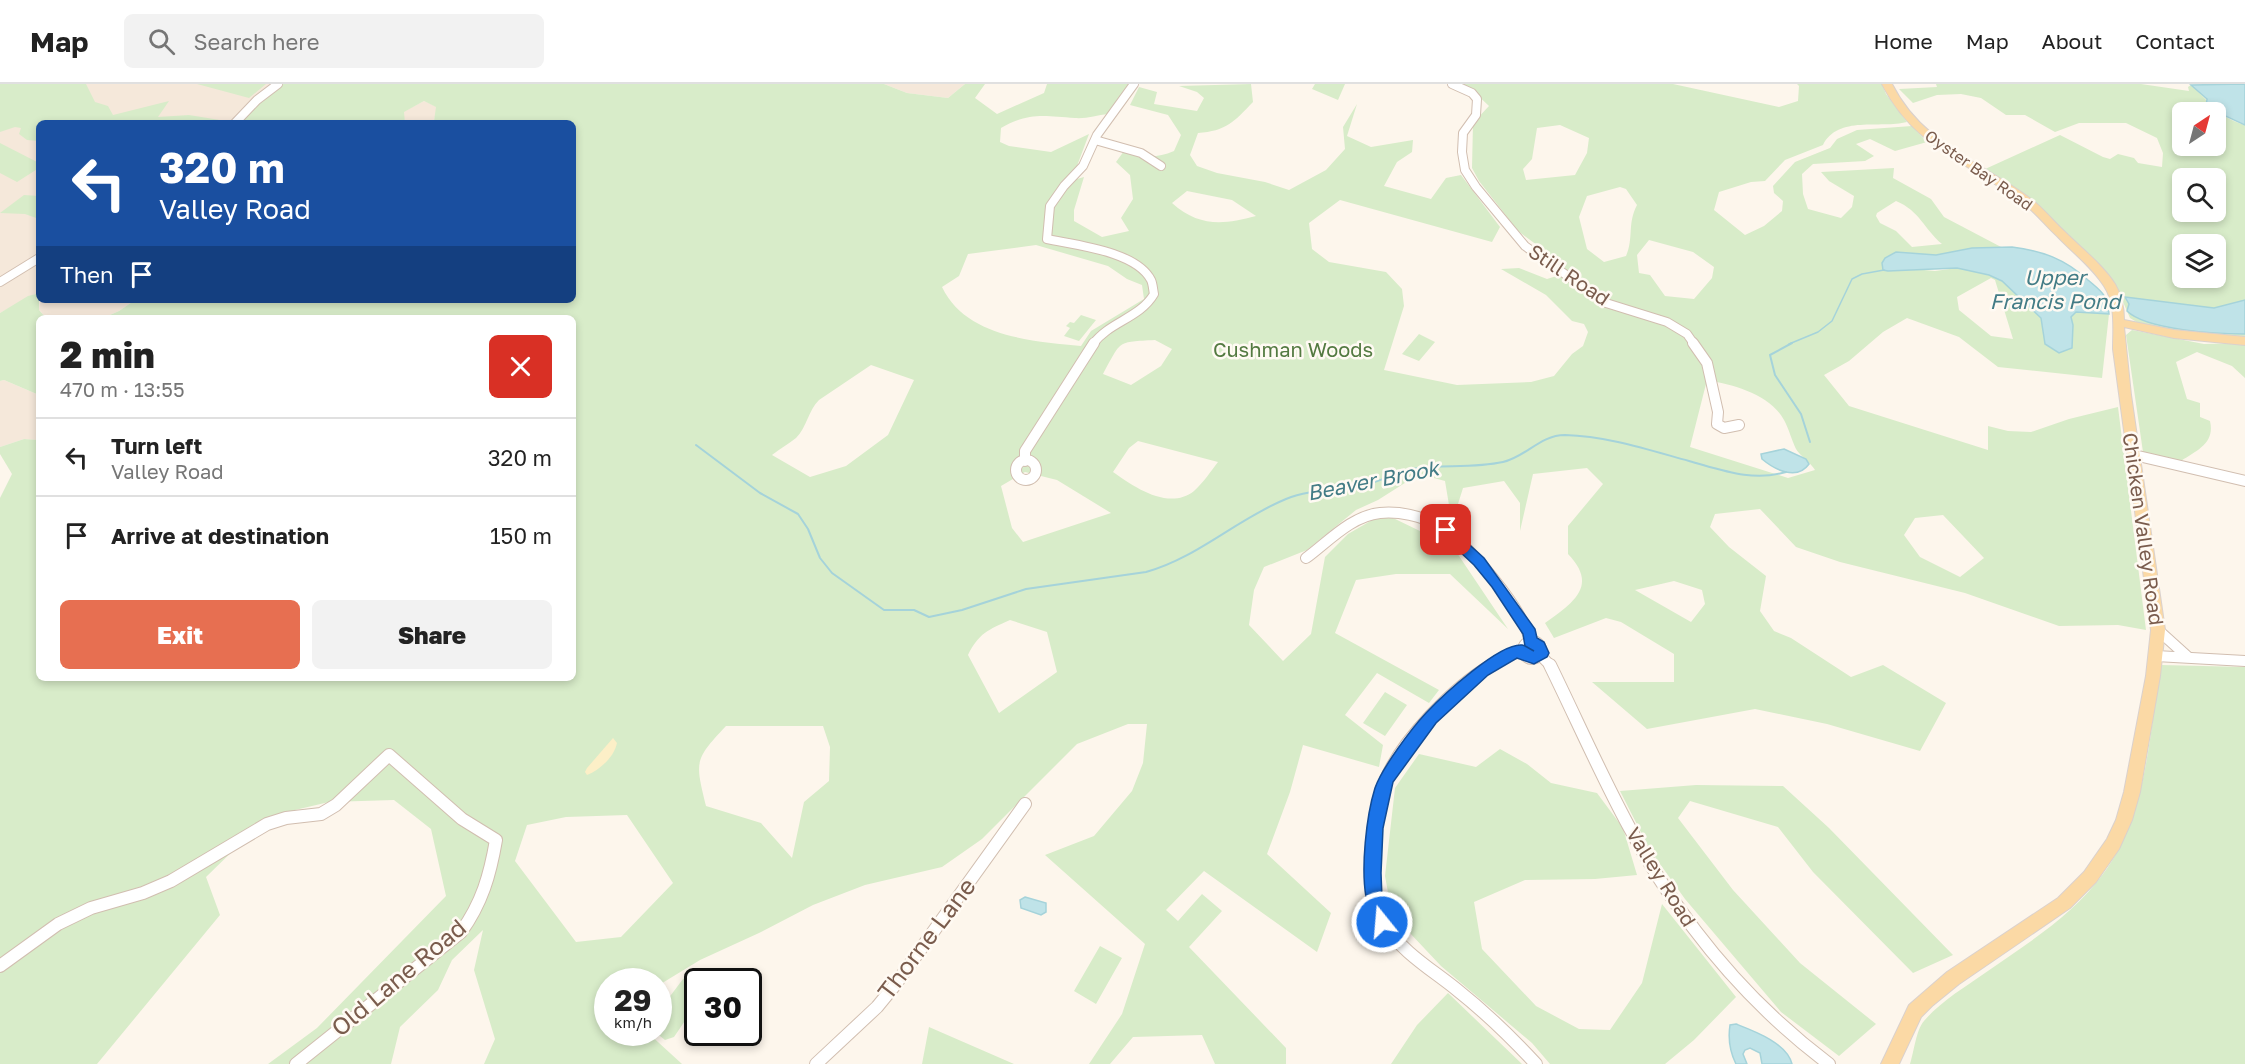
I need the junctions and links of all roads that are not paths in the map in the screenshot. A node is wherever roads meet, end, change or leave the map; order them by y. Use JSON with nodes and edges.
{"nodes":[{"id":1,"x":278,"y":84,"type":"edge"},
{"id":2,"x":1134,"y":84,"type":"edge"},
{"id":3,"x":1452,"y":84,"type":"edge"},
{"id":4,"x":1887,"y":84,"type":"edge"},
{"id":5,"x":238,"y":120,"type":"edge"},
{"id":6,"x":1095,"y":140,"type":"junction"},
{"id":7,"x":1161,"y":166,"type":"dead end"},
{"id":8,"x":36,"y":260,"type":"edge"},
{"id":9,"x":0,"y":282,"type":"edge"},
{"id":10,"x":2118,"y":322,"type":"junction"},
{"id":11,"x":2245,"y":341,"type":"edge"},
{"id":12,"x":1739,"y":425,"type":"dead end"},
{"id":13,"x":2134,"y":455,"type":"junction"},
{"id":14,"x":1025,"y":461,"type":"dead end"},
{"id":15,"x":2245,"y":481,"type":"edge"},
{"id":16,"x":1306,"y":558,"type":"dead end"},
{"id":17,"x":2158,"y":630,"type":"junction"},
{"id":18,"x":1526,"y":646,"type":"junction"},
{"id":19,"x":2156,"y":656,"type":"junction"},
{"id":20,"x":2189,"y":658,"type":"junction"},
{"id":21,"x":2245,"y":661,"type":"edge"},
{"id":22,"x":1025,"y":804,"type":"dead end"},
{"id":23,"x":0,"y":966,"type":"edge"},
{"id":24,"x":296,"y":1064,"type":"edge"},
{"id":25,"x":816,"y":1064,"type":"edge"},
{"id":26,"x":1536,"y":1064,"type":"edge"},
{"id":27,"x":1829,"y":1064,"type":"edge"},
{"id":28,"x":1890,"y":1064,"type":"edge"}],
"edges":[{"from":1,"to":5,"type":"street"},
{"from":2,"to":6,"type":"street"},
{"from":3,"to":12,"type":"street","name":"Still Road"},
{"from":4,"to":10,"type":"main road","name":"Oyster Bay Road"},
{"from":6,"to":7,"type":"street"},
{"from":6,"to":14,"type":"street"},
{"from":8,"to":9,"type":"street"},
{"from":10,"to":11,"type":"main road"},
{"from":10,"to":13,"type":"main road","name":"Chicken Valley Road"},
{"from":13,"to":15,"type":"street"},
{"from":13,"to":17,"type":"main road","name":"Chicken Valley Road"},
{"from":16,"to":18,"type":"street","name":"Valley Road"},
{"from":17,"to":19,"type":"main road","name":"Chicken Valley Road"},
{"from":17,"to":20,"type":"street"},
{"from":18,"to":26,"type":"street"},
{"from":18,"to":27,"type":"street","name":"Valley Road"},
{"from":19,"to":20,"type":"street"},
{"from":19,"to":28,"type":"main road","name":"Chicken Valley Road"},
{"from":20,"to":21,"type":"street"},
{"from":22,"to":25,"type":"street","name":"Thorne Lane"},
{"from":23,"to":24,"type":"street","name":"Old Lane Road"}]}
